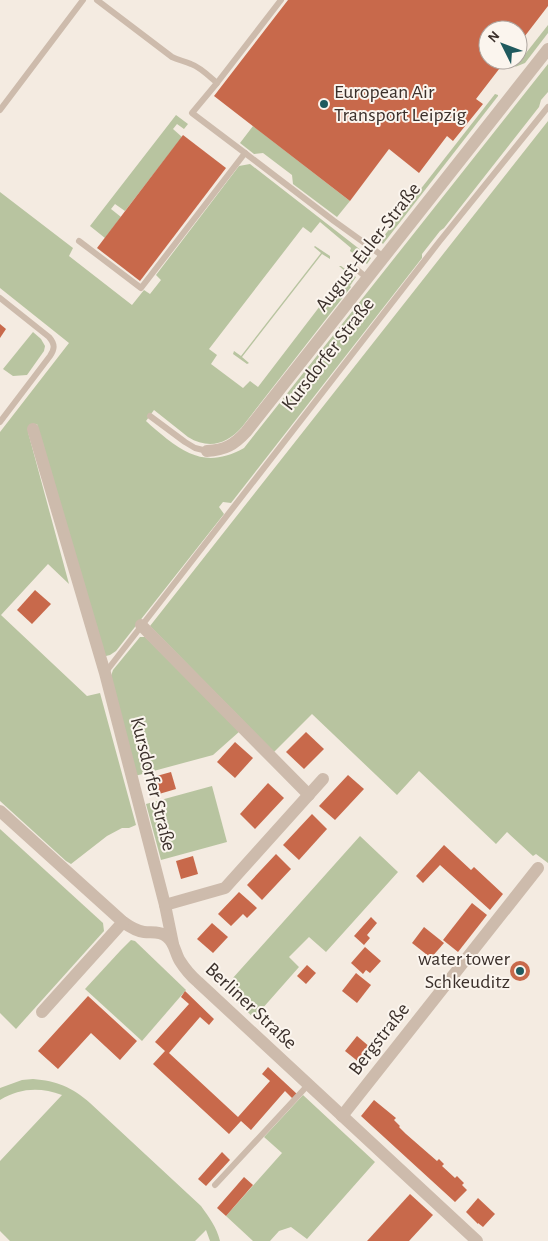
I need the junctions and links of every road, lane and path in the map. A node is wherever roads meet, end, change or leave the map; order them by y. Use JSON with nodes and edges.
{"nodes":[{"id":1,"x":83,"y":0,"type":"edge"},
{"id":2,"x":96,"y":0,"type":"edge"},
{"id":3,"x":281,"y":0,"type":"edge"},
{"id":4,"x":548,"y":49,"type":"edge"},
{"id":5,"x":217,"y":82,"type":"junction"},
{"id":6,"x":548,"y":107,"type":"edge"},
{"id":7,"x":0,"y":110,"type":"edge"},
{"id":8,"x":245,"y":153,"type":"junction"},
{"id":9,"x":79,"y":240,"type":"dead end"},
{"id":10,"x":384,"y":256,"type":"junction"},
{"id":11,"x":354,"y":268,"type":"dead end"},
{"id":12,"x":367,"y":278,"type":"junction"},
{"id":13,"x":0,"y":298,"type":"edge"},
{"id":14,"x":150,"y":416,"type":"dead end"},
{"id":15,"x":0,"y":422,"type":"edge"},
{"id":16,"x":33,"y":430,"type":"dead end"},
{"id":17,"x":207,"y":450,"type":"joint"},
{"id":18,"x":142,"y":625,"type":"junction"},
{"id":19,"x":105,"y":673,"type":"junction"},
{"id":20,"x":323,"y":779,"type":"dead end"},
{"id":21,"x":309,"y":795,"type":"junction"},
{"id":22,"x":0,"y":811,"type":"edge"},
{"id":23,"x":538,"y":868,"type":"dead end"},
{"id":24,"x":164,"y":905,"type":"junction"},
{"id":25,"x":123,"y":922,"type":"junction"},
{"id":26,"x":173,"y":944,"type":"junction"},
{"id":27,"x":42,"y":1012,"type":"dead end"},
{"id":28,"x":308,"y":1085,"type":"junction"},
{"id":29,"x":342,"y":1116,"type":"junction"},
{"id":30,"x":215,"y":1185,"type":"dead end"},
{"id":31,"x":477,"y":1241,"type":"edge"}],
"edges":[{"from":1,"to":7,"type":"lane"},
{"from":2,"to":5,"type":"lane"},
{"from":3,"to":5,"type":"lane"},
{"from":4,"to":10,"type":"street","name":"August-Euler-Straße"},
{"from":5,"to":8,"type":"lane"},
{"from":6,"to":18,"type":"lane","name":"Kursdorfer Straße"},
{"from":8,"to":9,"type":"lane"},
{"from":8,"to":10,"type":"lane"},
{"from":10,"to":12,"type":"street","name":"August-Euler-Straße"},
{"from":11,"to":12,"type":"lane"},
{"from":12,"to":17,"type":"street","name":"August-Euler-Straße"},
{"from":13,"to":15,"type":"lane"},
{"from":14,"to":17,"type":"lane"},
{"from":16,"to":19,"type":"street","name":"Kursdorfer Straße"},
{"from":18,"to":19,"type":"lane","name":"Kursdorfer Straße"},
{"from":18,"to":21,"type":"street"},
{"from":19,"to":24,"type":"street","name":"Kursdorfer Straße"},
{"from":20,"to":21,"type":"street"},
{"from":21,"to":24,"type":"street"},
{"from":22,"to":25,"type":"street"},
{"from":23,"to":29,"type":"street","name":"Bergstraße"},
{"from":24,"to":26,"type":"street","name":"Kursdorfer Straße"},
{"from":25,"to":26,"type":"street"},
{"from":25,"to":27,"type":"street"},
{"from":26,"to":28,"type":"street","name":"Berliner Straße"},
{"from":28,"to":29,"type":"street","name":"Berliner Straße"},
{"from":28,"to":30,"type":"lane"},
{"from":29,"to":31,"type":"street","name":"Berliner Straße"}]}
